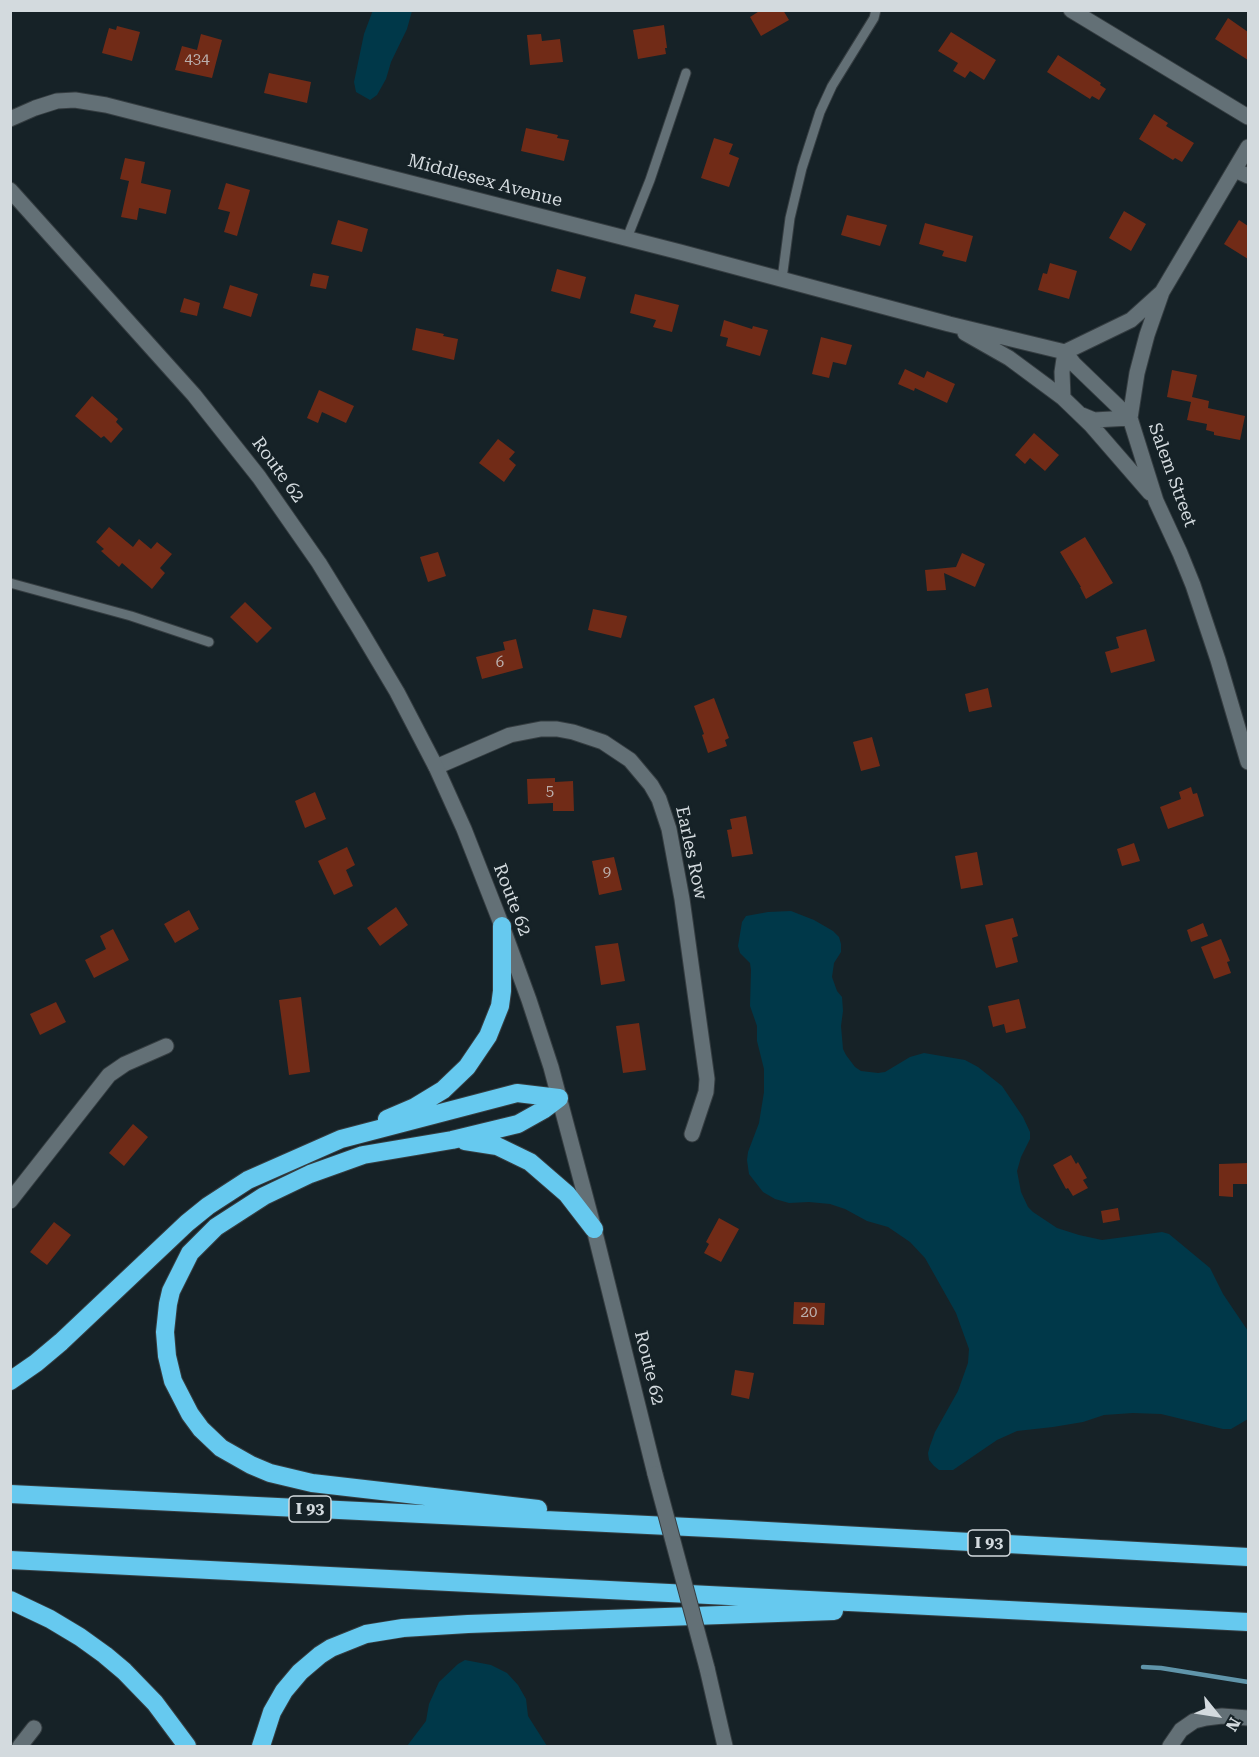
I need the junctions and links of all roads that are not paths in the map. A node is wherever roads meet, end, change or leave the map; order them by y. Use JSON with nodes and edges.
{"nodes":[{"id":1,"x":876,"y":10,"type":"edge"},
{"id":2,"x":1071,"y":10,"type":"edge"},
{"id":3,"x":686,"y":73,"type":"dead end"},
{"id":4,"x":1248,"y":117,"type":"edge"},
{"id":5,"x":10,"y":119,"type":"edge"},
{"id":6,"x":1248,"y":147,"type":"edge"},
{"id":7,"x":1242,"y":173,"type":"edge"},
{"id":8,"x":10,"y":190,"type":"edge"},
{"id":9,"x":627,"y":238,"type":"junction"},
{"id":10,"x":782,"y":279,"type":"junction"},
{"id":11,"x":1162,"y":292,"type":"junction"},
{"id":12,"x":950,"y":324,"type":"junction"},
{"id":13,"x":1065,"y":352,"type":"junction"},
{"id":14,"x":1062,"y":398,"type":"junction"},
{"id":15,"x":1082,"y":415,"type":"junction"},
{"id":16,"x":1130,"y":418,"type":"junction"},
{"id":17,"x":1156,"y":501,"type":"junction"},
{"id":18,"x":10,"y":583,"type":"edge"},
{"id":19,"x":209,"y":642,"type":"dead end"},
{"id":20,"x":1248,"y":762,"type":"edge"},
{"id":21,"x":436,"y":767,"type":"junction"},
{"id":22,"x":502,"y":926,"type":"junction"},
{"id":23,"x":166,"y":1046,"type":"dead end"},
{"id":24,"x":560,"y":1098,"type":"junction"},
{"id":25,"x":692,"y":1134,"type":"dead end"},
{"id":26,"x":341,"y":1139,"type":"junction"},
{"id":27,"x":452,"y":1140,"type":"junction"},
{"id":28,"x":10,"y":1200,"type":"edge"},
{"id":29,"x":594,"y":1229,"type":"junction"},
{"id":30,"x":10,"y":1381,"type":"edge"},
{"id":31,"x":10,"y":1494,"type":"edge"},
{"id":32,"x":730,"y":1529,"type":"junction"},
{"id":33,"x":1248,"y":1557,"type":"edge"},
{"id":34,"x":10,"y":1560,"type":"edge"},
{"id":35,"x":10,"y":1600,"type":"edge"},
{"id":36,"x":970,"y":1607,"type":"junction"},
{"id":37,"x":1248,"y":1622,"type":"edge"},
{"id":38,"x":1248,"y":1718,"type":"edge"},
{"id":39,"x":34,"y":1728,"type":"dead end"},
{"id":40,"x":20,"y":1746,"type":"edge"},
{"id":41,"x":187,"y":1746,"type":"edge"},
{"id":42,"x":261,"y":1746,"type":"edge"},
{"id":43,"x":725,"y":1746,"type":"edge"},
{"id":44,"x":1171,"y":1746,"type":"edge"}],
"edges":[{"from":1,"to":10,"type":"lane"},
{"from":2,"to":4,"type":"street"},
{"from":3,"to":9,"type":"lane"},
{"from":5,"to":9,"type":"street","name":"Middlesex Avenue"},
{"from":6,"to":7,"type":"street","name":"Salem Street"},
{"from":7,"to":11,"type":"street","name":"Salem Street"},
{"from":8,"to":21,"type":"street","name":"Route 62"},
{"from":9,"to":10,"type":"street","name":"Middlesex Avenue"},
{"from":10,"to":12,"type":"street","name":"Middlesex Avenue"},
{"from":11,"to":13,"type":"street"},
{"from":11,"to":16,"type":"street","name":"Salem Street"},
{"from":12,"to":13,"type":"street","name":"Middlesex Avenue"},
{"from":12,"to":14,"type":"street","name":"Middlesex Avenue"},
{"from":13,"to":14,"type":"street"},
{"from":13,"to":16,"type":"street"},
{"from":14,"to":15,"type":"street","name":"Middlesex Avenue"},
{"from":15,"to":16,"type":"street"},
{"from":15,"to":17,"type":"street","name":"Middlesex Avenue"},
{"from":16,"to":17,"type":"street","name":"Salem Street"},
{"from":17,"to":20,"type":"street","name":"Salem Street"},
{"from":18,"to":19,"type":"lane"},
{"from":21,"to":22,"type":"street","name":"Route 62"},
{"from":21,"to":25,"type":"street","name":"Earles Row"},
{"from":22,"to":24,"type":"street","name":"Route 62"},
{"from":22,"to":26,"type":"highway"},
{"from":23,"to":28,"type":"street"},
{"from":24,"to":26,"type":"highway"},
{"from":24,"to":27,"type":"highway"},
{"from":24,"to":29,"type":"street","name":"Route 62"},
{"from":26,"to":30,"type":"highway"},
{"from":27,"to":29,"type":"highway"},
{"from":27,"to":32,"type":"highway"},
{"from":29,"to":43,"type":"street","name":"Route 62","bridge":true},
{"from":31,"to":32,"type":"highway","number":"I 93"},
{"from":32,"to":33,"type":"highway","number":"I 93"},
{"from":34,"to":36,"type":"highway"},
{"from":35,"to":41,"type":"highway"},
{"from":36,"to":37,"type":"highway"},
{"from":36,"to":42,"type":"highway"},
{"from":38,"to":44,"type":"street"},
{"from":39,"to":40,"type":"street"}]}
